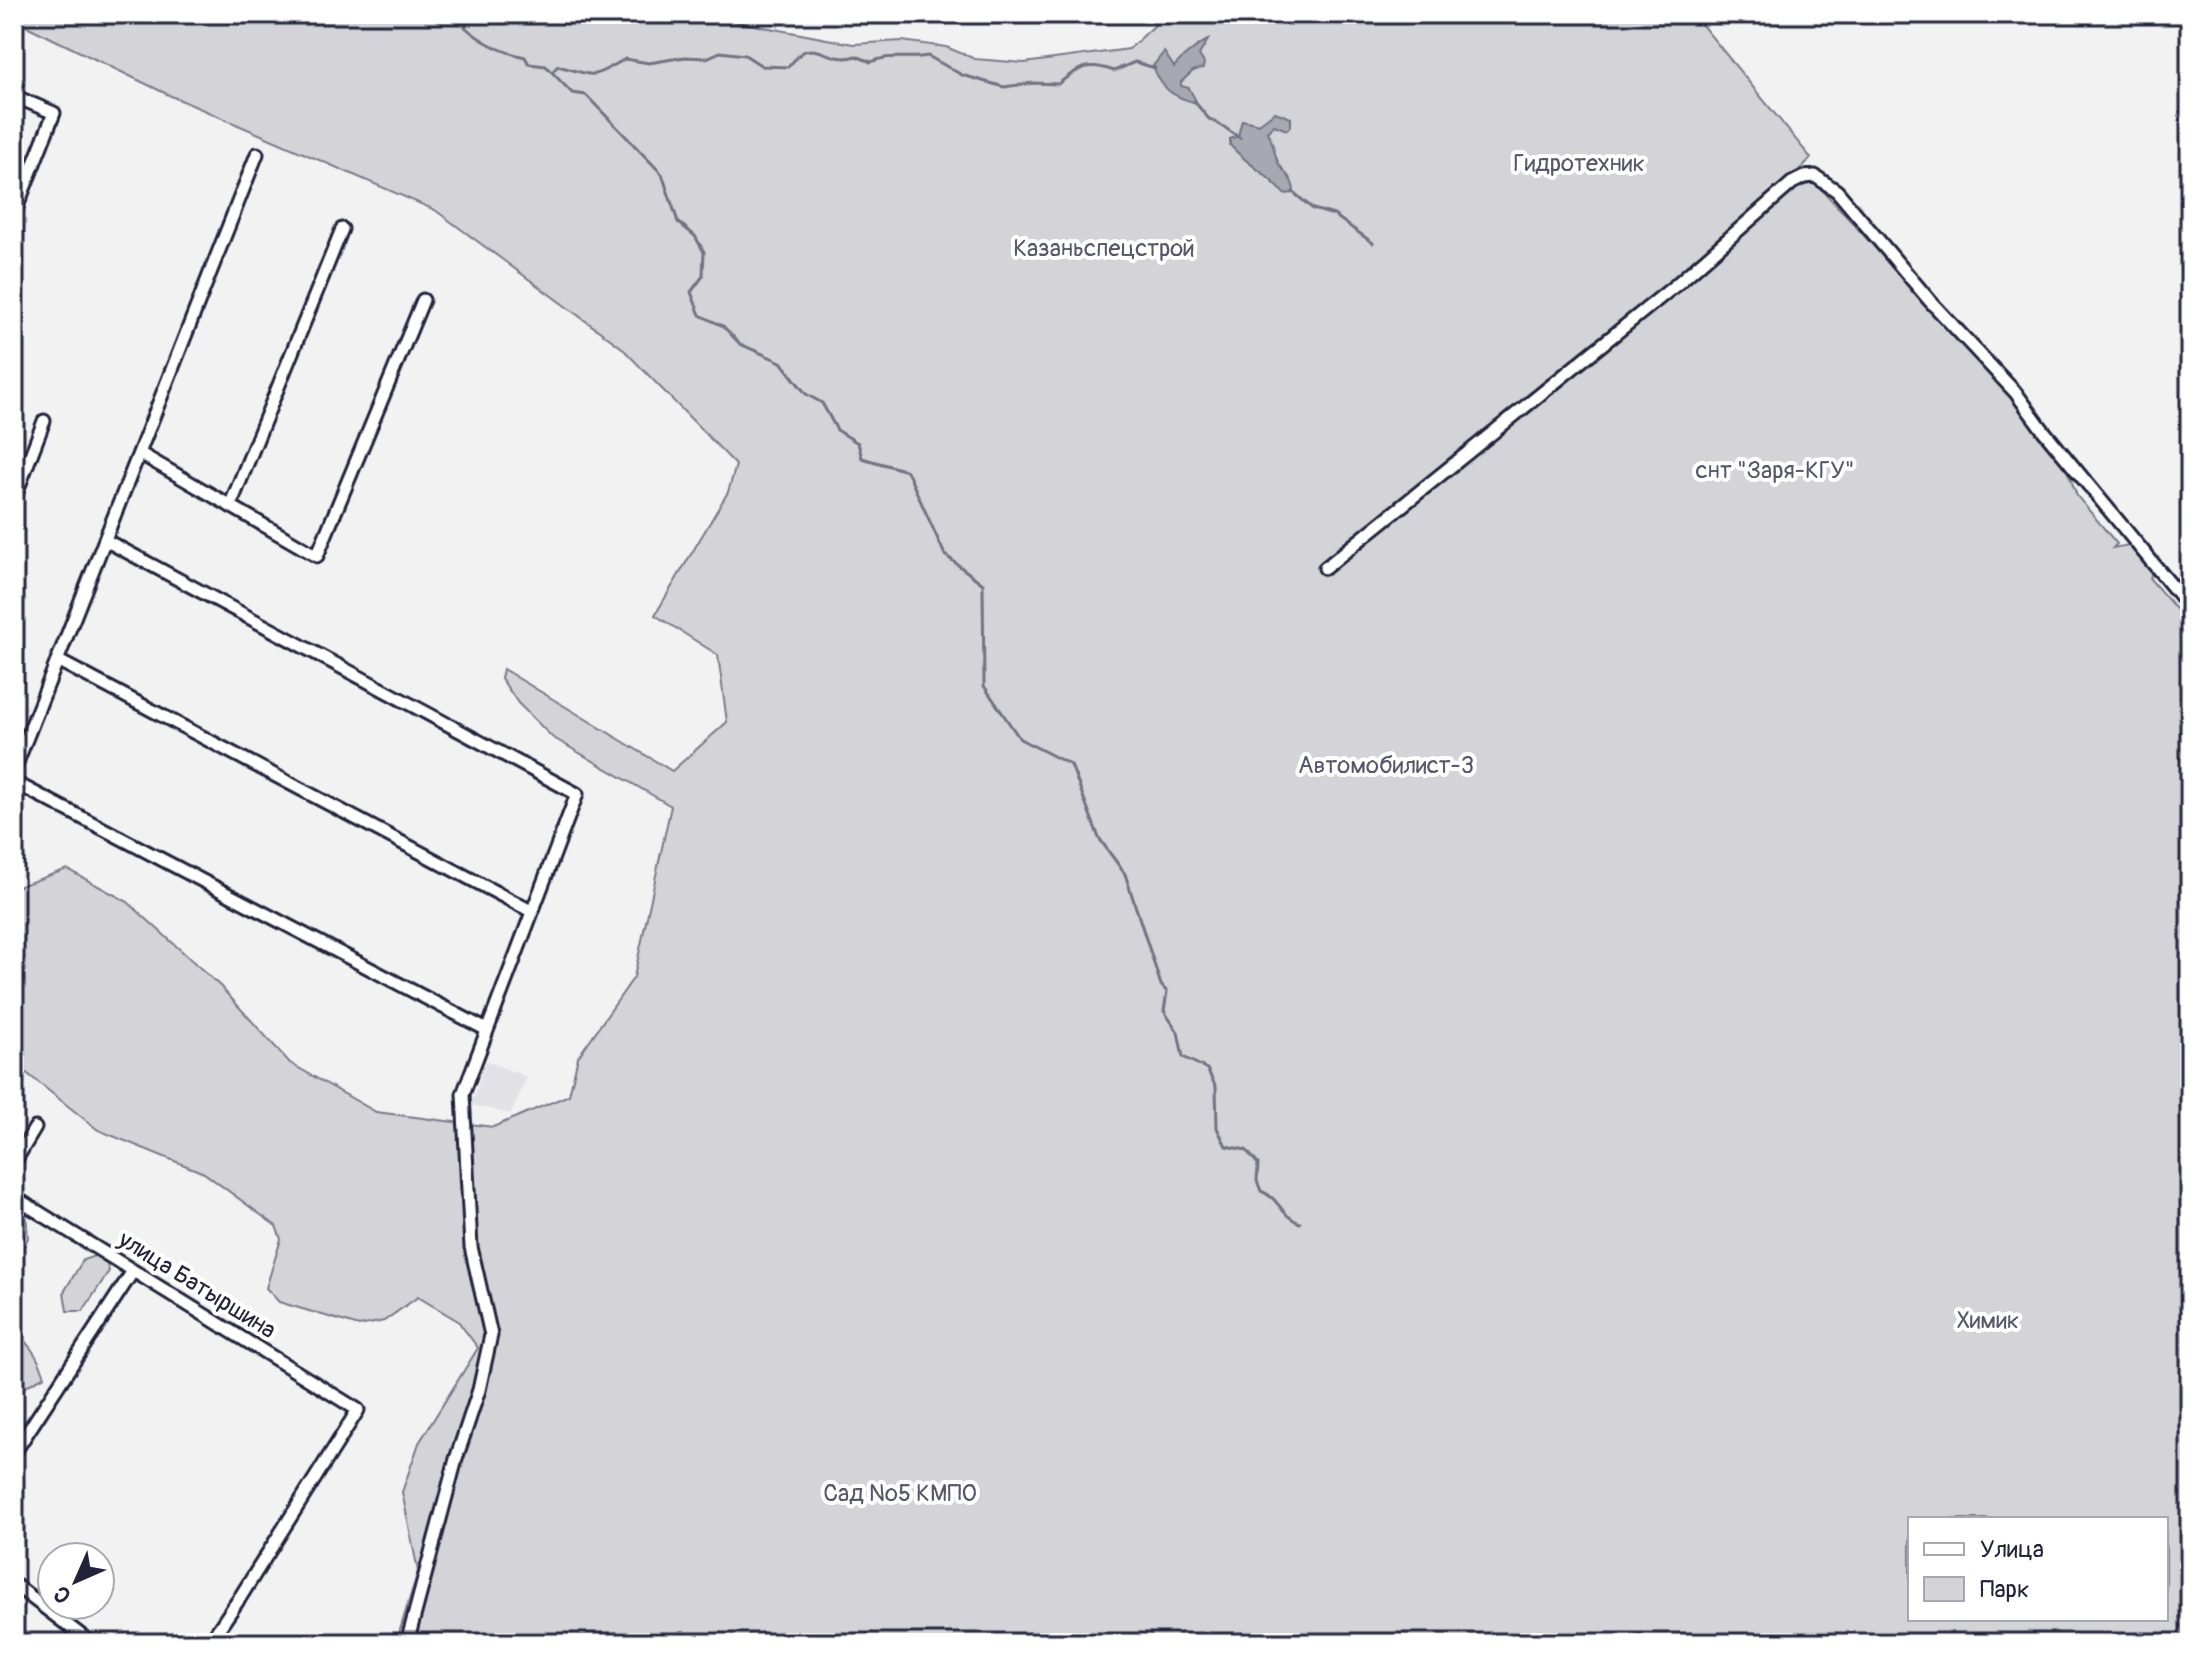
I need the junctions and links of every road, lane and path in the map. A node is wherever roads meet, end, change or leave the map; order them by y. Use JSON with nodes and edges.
{"nodes":[{"id":1,"x":14,"y":96,"type":"edge"},
{"id":2,"x":257,"y":154,"type":"dead end"},
{"id":3,"x":14,"y":214,"type":"edge"},
{"id":4,"x":342,"y":229,"type":"dead end"},
{"id":5,"x":423,"y":300,"type":"dead end"},
{"id":6,"x":44,"y":421,"type":"dead end"},
{"id":7,"x":139,"y":453,"type":"junction"},
{"id":8,"x":14,"y":499,"type":"edge"},
{"id":9,"x":230,"y":506,"type":"junction"},
{"id":10,"x":105,"y":540,"type":"junction"},
{"id":11,"x":1325,"y":568,"type":"dead end"},
{"id":12,"x":2190,"y":608,"type":"edge"},
{"id":13,"x":57,"y":660,"type":"junction"},
{"id":14,"x":14,"y":770,"type":"edge"},
{"id":15,"x":14,"y":782,"type":"edge"},
{"id":16,"x":531,"y":911,"type":"junction"},
{"id":17,"x":487,"y":1030,"type":"junction"},
{"id":18,"x":35,"y":1128,"type":"dead end"},
{"id":19,"x":14,"y":1163,"type":"edge"},
{"id":20,"x":14,"y":1197,"type":"edge"},
{"id":21,"x":133,"y":1271,"type":"junction"},
{"id":22,"x":14,"y":1453,"type":"edge"},
{"id":23,"x":14,"y":1584,"type":"edge"},
{"id":24,"x":91,"y":1643,"type":"edge"},
{"id":25,"x":209,"y":1643,"type":"edge"},
{"id":26,"x":407,"y":1643,"type":"edge"}],
"edges":[{"from":1,"to":3,"type":"street"},
{"from":2,"to":7,"type":"street"},
{"from":4,"to":9,"type":"street"},
{"from":5,"to":9,"type":"street"},
{"from":6,"to":8,"type":"street"},
{"from":7,"to":9,"type":"street"},
{"from":7,"to":10,"type":"street"},
{"from":10,"to":13,"type":"street"},
{"from":10,"to":16,"type":"street"},
{"from":11,"to":12,"type":"street"},
{"from":13,"to":14,"type":"street"},
{"from":13,"to":16,"type":"street"},
{"from":15,"to":17,"type":"street"},
{"from":16,"to":17,"type":"street"},
{"from":17,"to":26,"type":"street"},
{"from":18,"to":19,"type":"street"},
{"from":20,"to":21,"type":"street","name":"улица Батыршина"},
{"from":21,"to":22,"type":"street"},
{"from":21,"to":25,"type":"street","name":"улица Батыршина"},
{"from":23,"to":24,"type":"street"}]}
